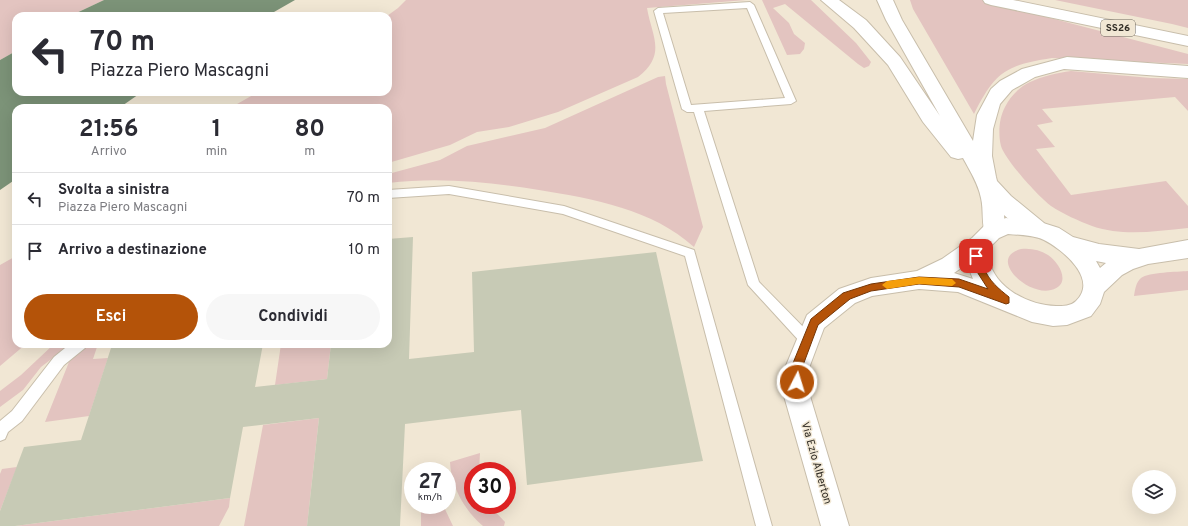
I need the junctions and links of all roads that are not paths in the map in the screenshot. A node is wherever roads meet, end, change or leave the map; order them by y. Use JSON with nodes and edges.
{"nodes":[{"id":1,"x":828,"y":0,"type":"edge"},
{"id":2,"x":886,"y":0,"type":"edge"},
{"id":3,"x":991,"y":0,"type":"edge"},
{"id":4,"x":1048,"y":13,"type":"junction"},
{"id":5,"x":1188,"y":41,"type":"edge"},
{"id":6,"x":1188,"y":51,"type":"edge"},
{"id":7,"x":1188,"y":72,"type":"edge"},
{"id":8,"x":698,"y":108,"type":"junction"},
{"id":9,"x":986,"y":181,"type":"junction"},
{"id":10,"x":392,"y":194,"type":"edge"},
{"id":11,"x":1037,"y":229,"type":"junction"},
{"id":12,"x":994,"y":230,"type":"junction"},
{"id":13,"x":1066,"y":243,"type":"junction"},
{"id":14,"x":978,"y":246,"type":"junction"},
{"id":15,"x":1188,"y":249,"type":"edge"},
{"id":16,"x":1146,"y":256,"type":"junction"},
{"id":17,"x":919,"y":280,"type":"junction"},
{"id":18,"x":1094,"y":288,"type":"junction"},
{"id":19,"x":1006,"y":300,"type":"junction"},
{"id":20,"x":807,"y":340,"type":"junction"},
{"id":21,"x":75,"y":348,"type":"edge"},
{"id":22,"x":0,"y":434,"type":"edge"},
{"id":23,"x":764,"y":526,"type":"edge"},
{"id":24,"x":835,"y":526,"type":"edge"}],
"edges":[{"from":1,"to":9,"type":"main road"},
{"from":2,"to":9,"type":"main road"},
{"from":3,"to":4,"type":"main road","number":"SS26"},
{"from":4,"to":5,"type":"main road","number":"SS26"},
{"from":4,"to":6,"type":"main road"},
{"from":7,"to":9,"type":"main road"},
{"from":8,"to":8,"type":"lane"},
{"from":8,"to":20,"type":"lane"},
{"from":9,"to":11,"type":"main road"},
{"from":9,"to":12,"type":"main road"},
{"from":10,"to":23,"type":"lane"},
{"from":11,"to":12,"type":"main road"},
{"from":11,"to":13,"type":"main road"},
{"from":12,"to":14,"type":"main road"},
{"from":13,"to":16,"type":"main road"},
{"from":13,"to":18,"type":"main road"},
{"from":14,"to":17,"type":"main road"},
{"from":14,"to":19,"type":"main road"},
{"from":15,"to":16,"type":"main road"},
{"from":16,"to":18,"type":"main road"},
{"from":17,"to":19,"type":"main road","name":"Via Ezio Alberton"},
{"from":17,"to":20,"type":"main road","name":"Via Ezio Alberton"},
{"from":18,"to":19,"type":"main road"},
{"from":20,"to":24,"type":"main road","name":"Via Ezio Alberton"},
{"from":21,"to":22,"type":"lane"}]}
